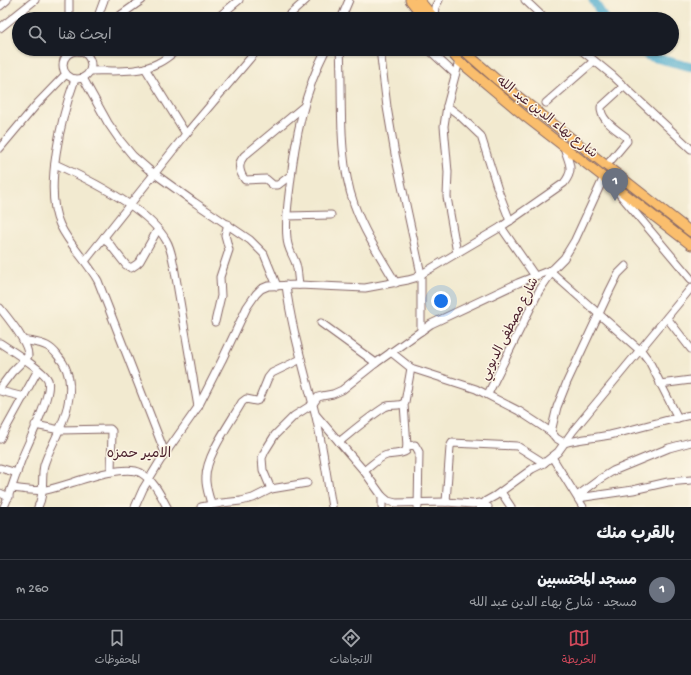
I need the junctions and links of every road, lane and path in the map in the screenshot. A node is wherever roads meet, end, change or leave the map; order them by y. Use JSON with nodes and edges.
{"nodes":[{"id":1,"x":7,"y":0,"type":"edge"},
{"id":2,"x":35,"y":0,"type":"edge"},
{"id":3,"x":69,"y":0,"type":"edge"},
{"id":4,"x":104,"y":0,"type":"edge"},
{"id":5,"x":142,"y":0,"type":"edge"},
{"id":6,"x":239,"y":0,"type":"edge"},
{"id":7,"x":306,"y":0,"type":"edge"},
{"id":8,"x":349,"y":0,"type":"edge"},
{"id":9,"x":410,"y":0,"type":"edge"},
{"id":10,"x":420,"y":0,"type":"edge"},
{"id":11,"x":439,"y":0,"type":"edge"},
{"id":12,"x":525,"y":0,"type":"edge"},
{"id":13,"x":0,"y":6,"type":"edge"},
{"id":14,"x":20,"y":12,"type":"edge"},
{"id":15,"x":69,"y":12,"type":"edge"},
{"id":16,"x":100,"y":12,"type":"edge"},
{"id":17,"x":125,"y":12,"type":"edge"},
{"id":18,"x":224,"y":12,"type":"edge"},
{"id":19,"x":293,"y":12,"type":"edge"},
{"id":20,"x":344,"y":12,"type":"edge"},
{"id":21,"x":424,"y":12,"type":"edge"},
{"id":22,"x":427,"y":12,"type":"edge"},
{"id":23,"x":433,"y":12,"type":"edge"},
{"id":24,"x":538,"y":12,"type":"edge"},
{"id":25,"x":12,"y":18,"type":"edge"},
{"id":26,"x":0,"y":28,"type":"edge"},
{"id":27,"x":65,"y":56,"type":"edge"},
{"id":28,"x":88,"y":56,"type":"edge"},
{"id":29,"x":168,"y":56,"type":"edge"},
{"id":30,"x":252,"y":56,"type":"edge"},
{"id":31,"x":323,"y":56,"type":"edge"},
{"id":32,"x":340,"y":56,"type":"edge"},
{"id":33,"x":381,"y":56,"type":"edge"},
{"id":34,"x":436,"y":56,"type":"edge"},
{"id":35,"x":454,"y":56,"type":"edge"},
{"id":36,"x":470,"y":56,"type":"edge"},
{"id":37,"x":588,"y":56,"type":"edge"},
{"id":38,"x":459,"y":61,"type":"junction"},
{"id":39,"x":594,"y":61,"type":"junction"},
{"id":40,"x":145,"y":68,"type":"junction"},
{"id":41,"x":90,"y":72,"type":"junction"},
{"id":42,"x":66,"y":74,"type":"junction"},
{"id":43,"x":455,"y":74,"type":"junction"},
{"id":44,"x":83,"y":78,"type":"junction"},
{"id":45,"x":75,"y":79,"type":"junction"},
{"id":46,"x":624,"y":86,"type":"junction"},
{"id":47,"x":507,"y":87,"type":"junction"},
{"id":48,"x":499,"y":95,"type":"junction"},
{"id":49,"x":546,"y":103,"type":"dead end"},
{"id":50,"x":447,"y":106,"type":"junction"},
{"id":51,"x":303,"y":107,"type":"junction"},
{"id":52,"x":186,"y":134,"type":"junction"},
{"id":53,"x":564,"y":146,"type":"junction"},
{"id":54,"x":0,"y":148,"type":"edge"},
{"id":55,"x":691,"y":149,"type":"edge"},
{"id":56,"x":55,"y":164,"type":"junction"},
{"id":57,"x":606,"y":166,"type":"junction"},
{"id":58,"x":154,"y":173,"type":"junction"},
{"id":59,"x":291,"y":176,"type":"junction"},
{"id":60,"x":605,"y":178,"type":"junction"},
{"id":61,"x":130,"y":205,"type":"junction"},
{"id":62,"x":331,"y":215,"type":"dead end"},
{"id":63,"x":287,"y":216,"type":"junction"},
{"id":64,"x":510,"y":221,"type":"junction"},
{"id":65,"x":228,"y":224,"type":"junction"},
{"id":66,"x":501,"y":227,"type":"junction"},
{"id":67,"x":158,"y":229,"type":"junction"},
{"id":68,"x":691,"y":232,"type":"edge"},
{"id":69,"x":104,"y":237,"type":"junction"},
{"id":70,"x":691,"y":245,"type":"edge"},
{"id":71,"x":458,"y":254,"type":"junction"},
{"id":72,"x":85,"y":261,"type":"junction"},
{"id":73,"x":626,"y":266,"type":"dead end"},
{"id":74,"x":551,"y":272,"type":"junction"},
{"id":75,"x":420,"y":274,"type":"junction"},
{"id":76,"x":535,"y":276,"type":"junction"},
{"id":77,"x":691,"y":279,"type":"edge"},
{"id":78,"x":396,"y":283,"type":"junction"},
{"id":79,"x":299,"y":285,"type":"junction"},
{"id":80,"x":278,"y":286,"type":"junction"},
{"id":81,"x":286,"y":286,"type":"junction"},
{"id":82,"x":691,"y":288,"type":"edge"},
{"id":83,"x":0,"y":308,"type":"edge"},
{"id":84,"x":599,"y":314,"type":"junction"},
{"id":85,"x":667,"y":318,"type":"junction"},
{"id":86,"x":215,"y":322,"type":"dead end"},
{"id":87,"x":321,"y":323,"type":"dead end"},
{"id":88,"x":421,"y":331,"type":"junction"},
{"id":89,"x":23,"y":340,"type":"junction"},
{"id":90,"x":0,"y":343,"type":"edge"},
{"id":91,"x":691,"y":349,"type":"edge"},
{"id":92,"x":640,"y":350,"type":"junction"},
{"id":93,"x":391,"y":352,"type":"junction"},
{"id":94,"x":24,"y":360,"type":"junction"},
{"id":95,"x":301,"y":360,"type":"junction"},
{"id":96,"x":376,"y":363,"type":"junction"},
{"id":97,"x":411,"y":368,"type":"junction"},
{"id":98,"x":38,"y":370,"type":"junction"},
{"id":99,"x":691,"y":380,"type":"edge"},
{"id":100,"x":660,"y":384,"type":"junction"},
{"id":101,"x":0,"y":389,"type":"edge"},
{"id":102,"x":488,"y":394,"type":"junction"},
{"id":103,"x":24,"y":397,"type":"junction"},
{"id":104,"x":313,"y":404,"type":"junction"},
{"id":105,"x":404,"y":404,"type":"junction"},
{"id":106,"x":198,"y":407,"type":"junction"},
{"id":107,"x":316,"y":415,"type":"junction"},
{"id":108,"x":691,"y":415,"type":"edge"},
{"id":109,"x":678,"y":418,"type":"junction"},
{"id":110,"x":35,"y":425,"type":"junction"},
{"id":111,"x":60,"y":430,"type":"junction"},
{"id":112,"x":551,"y":432,"type":"junction"},
{"id":113,"x":1,"y":434,"type":"edge"},
{"id":114,"x":339,"y":442,"type":"junction"},
{"id":115,"x":691,"y":442,"type":"edge"},
{"id":116,"x":564,"y":443,"type":"junction"},
{"id":117,"x":407,"y":446,"type":"junction"},
{"id":118,"x":165,"y":453,"type":"junction"},
{"id":119,"x":552,"y":457,"type":"junction"},
{"id":120,"x":544,"y":463,"type":"junction"},
{"id":121,"x":0,"y":468,"type":"edge"},
{"id":122,"x":364,"y":471,"type":"junction"},
{"id":123,"x":112,"y":472,"type":"junction"},
{"id":124,"x":17,"y":473,"type":"junction"},
{"id":125,"x":149,"y":480,"type":"junction"},
{"id":126,"x":691,"y":480,"type":"edge"},
{"id":127,"x":307,"y":483,"type":"dead end"},
{"id":128,"x":12,"y":488,"type":"junction"},
{"id":129,"x":271,"y":489,"type":"junction"},
{"id":130,"x":43,"y":490,"type":"junction"},
{"id":131,"x":501,"y":492,"type":"junction"},
{"id":132,"x":0,"y":493,"type":"edge"},
{"id":133,"x":382,"y":496,"type":"junction"},
{"id":134,"x":9,"y":497,"type":"junction"},
{"id":135,"x":577,"y":497,"type":"junction"},
{"id":136,"x":446,"y":502,"type":"junction"},
{"id":137,"x":248,"y":503,"type":"edge"},
{"id":138,"x":211,"y":504,"type":"junction"},
{"id":139,"x":418,"y":505,"type":"edge"},
{"id":140,"x":481,"y":506,"type":"edge"},
{"id":141,"x":4,"y":507,"type":"edge"},
{"id":142,"x":38,"y":507,"type":"edge"},
{"id":143,"x":135,"y":507,"type":"edge"},
{"id":144,"x":167,"y":507,"type":"edge"},
{"id":145,"x":201,"y":507,"type":"edge"},
{"id":146,"x":332,"y":507,"type":"edge"},
{"id":147,"x":382,"y":507,"type":"edge"},
{"id":148,"x":511,"y":507,"type":"edge"},
{"id":149,"x":583,"y":507,"type":"edge"}],
"edges":[{"from":1,"to":13,"type":"street"},
{"from":2,"to":14,"type":"street"},
{"from":3,"to":15,"type":"street"},
{"from":4,"to":16,"type":"street"},
{"from":5,"to":17,"type":"street"},
{"from":6,"to":18,"type":"street"},
{"from":7,"to":19,"type":"street"},
{"from":8,"to":20,"type":"street"},
{"from":9,"to":21,"type":"main road"},
{"from":10,"to":22,"type":"main road"},
{"from":11,"to":23,"type":"street"},
{"from":12,"to":24,"type":"street"},
{"from":25,"to":26,"type":"street"},
{"from":27,"to":42,"type":"street"},
{"from":28,"to":41,"type":"street"},
{"from":29,"to":40,"type":"street"},
{"from":30,"to":52,"type":"street"},
{"from":31,"to":51,"type":"street"},
{"from":32,"to":78,"type":"street"},
{"from":33,"to":75,"type":"street"},
{"from":34,"to":43,"type":"street"},
{"from":35,"to":38,"type":"main road","name":"شارع بهاء الدين عبد الله"},
{"from":36,"to":47,"type":"main road","name":"شارع بهاء الدين عبد الله"},
{"from":37,"to":39,"type":"street"},
{"from":38,"to":43,"type":"street"},
{"from":38,"to":48,"type":"main road","name":"شارع بهاء الدين عبد الله"},
{"from":39,"to":46,"type":"street"},
{"from":39,"to":49,"type":"street"},
{"from":40,"to":41,"type":"street"},
{"from":40,"to":52,"type":"street"},
{"from":41,"to":44,"type":"street"},
{"from":42,"to":45,"type":"street"},
{"from":42,"to":54,"type":"street"},
{"from":43,"to":50,"type":"street"},
{"from":44,"to":45,"type":"street"},
{"from":44,"to":58,"type":"street"},
{"from":45,"to":56,"type":"street"},
{"from":46,"to":55,"type":"street"},
{"from":46,"to":57,"type":"street"},
{"from":47,"to":48,"type":"main road"},
{"from":47,"to":57,"type":"main road","name":"شارع بهاء الدين عبد الله"},
{"from":48,"to":53,"type":"main road","name":"شارع بهاء الدين عبد الله"},
{"from":50,"to":64,"type":"street"},
{"from":50,"to":71,"type":"street"},
{"from":51,"to":59,"type":"street"},
{"from":51,"to":59,"type":"street"},
{"from":52,"to":58,"type":"street"},
{"from":53,"to":60,"type":"main road","name":"شارع بهاء الدين عبد الله"},
{"from":53,"to":64,"type":"street"},
{"from":56,"to":61,"type":"street"},
{"from":56,"to":72,"type":"street"},
{"from":57,"to":68,"type":"main road","name":"شارع بهاء الدين عبد الله"},
{"from":58,"to":61,"type":"street"},
{"from":58,"to":65,"type":"street"},
{"from":59,"to":63,"type":"street"},
{"from":60,"to":70,"type":"main road","name":"شارع بهاء الدين عبد الله"},
{"from":60,"to":74,"type":"street"},
{"from":60,"to":77,"type":"street"},
{"from":61,"to":67,"type":"street"},
{"from":61,"to":69,"type":"street"},
{"from":62,"to":63,"type":"street"},
{"from":63,"to":79,"type":"street"},
{"from":64,"to":66,"type":"street"},
{"from":65,"to":80,"type":"street"},
{"from":65,"to":86,"type":"street"},
{"from":66,"to":71,"type":"street"},
{"from":66,"to":76,"type":"street"},
{"from":67,"to":69,"type":"street"},
{"from":67,"to":106,"type":"street"},
{"from":69,"to":72,"type":"street"},
{"from":71,"to":75,"type":"street"},
{"from":72,"to":118,"type":"street"},
{"from":73,"to":84,"type":"street"},
{"from":74,"to":76,"type":"street"},
{"from":74,"to":84,"type":"street"},
{"from":74,"to":102,"type":"street","name":"شارع مصطفى الدبوبي"},
{"from":75,"to":78,"type":"street"},
{"from":75,"to":88,"type":"street"},
{"from":76,"to":88,"type":"street"},
{"from":78,"to":79,"type":"street"},
{"from":79,"to":81,"type":"street"},
{"from":80,"to":81,"type":"street"},
{"from":80,"to":106,"type":"street"},
{"from":81,"to":95,"type":"street"},
{"from":82,"to":85,"type":"street"},
{"from":83,"to":89,"type":"street"},
{"from":84,"to":92,"type":"street"},
{"from":84,"to":112,"type":"street"},
{"from":85,"to":91,"type":"street"},
{"from":85,"to":92,"type":"street"},
{"from":87,"to":96,"type":"street"},
{"from":88,"to":93,"type":"street"},
{"from":89,"to":94,"type":"street"},
{"from":89,"to":111,"type":"street"},
{"from":90,"to":94,"type":"street"},
{"from":92,"to":100,"type":"street"},
{"from":92,"to":116,"type":"street"},
{"from":93,"to":96,"type":"street"},
{"from":93,"to":97,"type":"street"},
{"from":94,"to":98,"type":"street"},
{"from":94,"to":101,"type":"street"},
{"from":95,"to":104,"type":"street"},
{"from":95,"to":138,"type":"street"},
{"from":96,"to":104,"type":"street"},
{"from":97,"to":102,"type":"street"},
{"from":97,"to":105,"type":"street"},
{"from":98,"to":103,"type":"street"},
{"from":98,"to":110,"type":"street"},
{"from":99,"to":100,"type":"street"},
{"from":100,"to":109,"type":"street"},
{"from":101,"to":103,"type":"street"},
{"from":102,"to":112,"type":"street"},
{"from":103,"to":113,"type":"street"},
{"from":104,"to":107,"type":"street"},
{"from":104,"to":129,"type":"street"},
{"from":105,"to":114,"type":"street"},
{"from":105,"to":117,"type":"street"},
{"from":106,"to":118,"type":"street"},
{"from":107,"to":114,"type":"street"},
{"from":107,"to":146,"type":"street"},
{"from":108,"to":109,"type":"street"},
{"from":109,"to":116,"type":"street"},
{"from":110,"to":111,"type":"street"},
{"from":110,"to":124,"type":"street"},
{"from":111,"to":123,"type":"street"},
{"from":111,"to":130,"type":"street"},
{"from":112,"to":116,"type":"street"},
{"from":114,"to":122,"type":"street"},
{"from":115,"to":135,"type":"street"},
{"from":116,"to":119,"type":"street"},
{"from":117,"to":122,"type":"street"},
{"from":117,"to":139,"type":"street"},
{"from":118,"to":125,"type":"street"},
{"from":119,"to":120,"type":"street"},
{"from":119,"to":135,"type":"street"},
{"from":120,"to":131,"type":"street"},
{"from":120,"to":136,"type":"street"},
{"from":121,"to":124,"type":"street"},
{"from":122,"to":133,"type":"street"},
{"from":123,"to":125,"type":"street"},
{"from":123,"to":130,"type":"street"},
{"from":124,"to":128,"type":"street"},
{"from":125,"to":143,"type":"street"},
{"from":125,"to":144,"type":"street"},
{"from":126,"to":135,"type":"street"},
{"from":127,"to":129,"type":"street"},
{"from":128,"to":130,"type":"street"},
{"from":128,"to":134,"type":"street"},
{"from":129,"to":137,"type":"street"},
{"from":130,"to":142,"type":"street"},
{"from":131,"to":140,"type":"street"},
{"from":131,"to":148,"type":"street"},
{"from":132,"to":134,"type":"street"},
{"from":133,"to":139,"type":"street"},
{"from":133,"to":147,"type":"street"},
{"from":134,"to":141,"type":"street"},
{"from":135,"to":149,"type":"street"},
{"from":136,"to":139,"type":"street"},
{"from":136,"to":140,"type":"street"},
{"from":137,"to":138,"type":"street"},
{"from":138,"to":145,"type":"street"}]}
